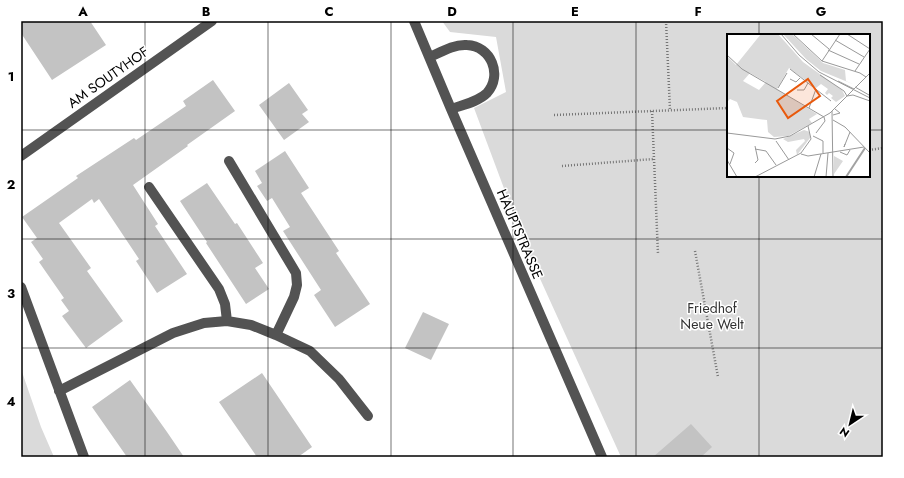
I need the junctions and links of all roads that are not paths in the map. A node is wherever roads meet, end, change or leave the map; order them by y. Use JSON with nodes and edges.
{"nodes":[{"id":1,"x":212,"y":21,"type":"edge"},
{"id":2,"x":414,"y":21,"type":"edge"},
{"id":3,"x":430,"y":57,"type":"junction"},
{"id":4,"x":451,"y":109,"type":"junction"},
{"id":5,"x":21,"y":156,"type":"edge"},
{"id":6,"x":229,"y":161,"type":"dead end"},
{"id":7,"x":149,"y":187,"type":"dead end"},
{"id":8,"x":21,"y":287,"type":"edge"},
{"id":9,"x":228,"y":321,"type":"junction"},
{"id":10,"x":276,"y":335,"type":"junction"},
{"id":11,"x":59,"y":391,"type":"junction"},
{"id":12,"x":368,"y":416,"type":"dead end"},
{"id":13,"x":84,"y":457,"type":"edge"},
{"id":14,"x":602,"y":457,"type":"edge"}],
"edges":[{"from":1,"to":5,"type":"street","name":"AM SOUTYHOF"},
{"from":2,"to":3,"type":"street","name":"HAUPTSTRASSE"},
{"from":3,"to":4,"type":"street","name":"HAUPTSTRASSE"},
{"from":3,"to":4,"type":"street"},
{"from":4,"to":14,"type":"street","name":"HAUPTSTRASSE"},
{"from":6,"to":10,"type":"street"},
{"from":7,"to":9,"type":"street"},
{"from":8,"to":11,"type":"street"},
{"from":9,"to":10,"type":"street"},
{"from":9,"to":11,"type":"street"},
{"from":10,"to":12,"type":"street"},
{"from":11,"to":13,"type":"street"}]}
